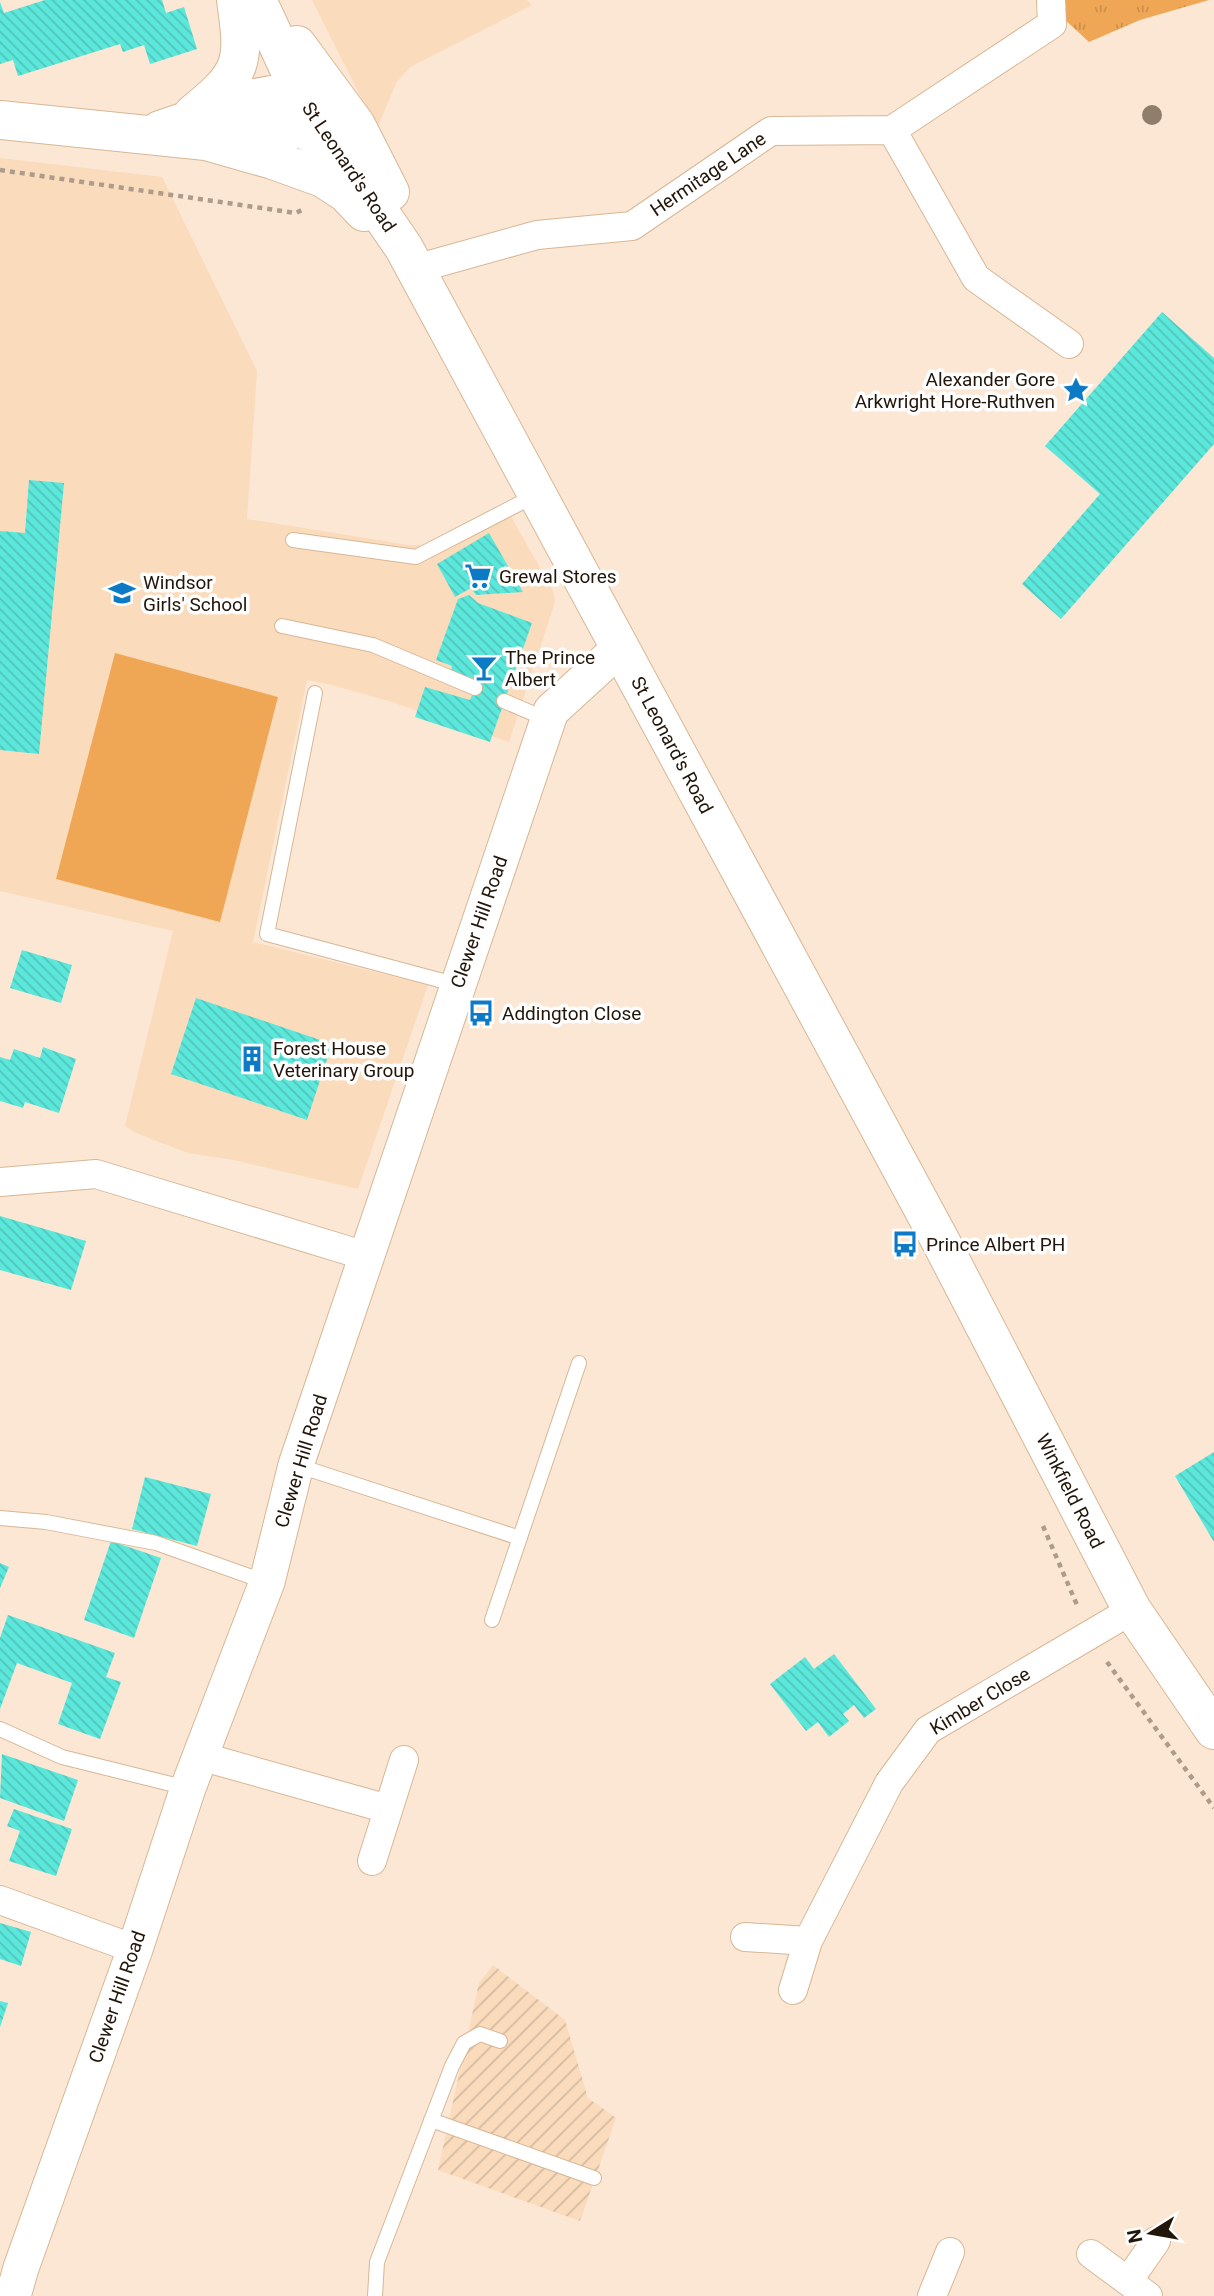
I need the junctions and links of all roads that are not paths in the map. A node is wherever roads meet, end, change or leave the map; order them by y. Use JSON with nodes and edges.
{"nodes":[{"id":1,"x":1051,"y":0,"type":"edge"},
{"id":2,"x":252,"y":3,"type":"edge"},
{"id":3,"x":305,"y":103,"type":"junction"},
{"id":4,"x":0,"y":120,"type":"edge"},
{"id":5,"x":892,"y":130,"type":"junction"},
{"id":6,"x":195,"y":131,"type":"junction"},
{"id":7,"x":343,"y":134,"type":"junction"},
{"id":8,"x":409,"y":258,"type":"junction"},
{"id":9,"x":1069,"y":344,"type":"dead end"},
{"id":10,"x":537,"y":495,"type":"junction"},
{"id":11,"x":293,"y":540,"type":"dead end"},
{"id":12,"x":282,"y":626,"type":"dead end"},
{"id":13,"x":620,"y":648,"type":"junction"},
{"id":14,"x":475,"y":688,"type":"dead end"},
{"id":15,"x":315,"y":693,"type":"dead end"},
{"id":16,"x":504,"y":701,"type":"dead end"},
{"id":17,"x":548,"y":720,"type":"junction"},
{"id":18,"x":458,"y":985,"type":"junction"},
{"id":19,"x":0,"y":1182,"type":"edge"},
{"id":20,"x":941,"y":1242,"type":"joint"},
{"id":21,"x":366,"y":1256,"type":"junction"},
{"id":22,"x":579,"y":1363,"type":"dead end"},
{"id":23,"x":296,"y":1465,"type":"junction"},
{"id":24,"x":0,"y":1518,"type":"edge"},
{"id":25,"x":520,"y":1538,"type":"junction"},
{"id":26,"x":267,"y":1582,"type":"junction"},
{"id":27,"x":1132,"y":1610,"type":"junction"},
{"id":28,"x":492,"y":1620,"type":"dead end"},
{"id":29,"x":0,"y":1729,"type":"edge"},
{"id":30,"x":1214,"y":1730,"type":"edge"},
{"id":31,"x":200,"y":1756,"type":"junction"},
{"id":32,"x":404,"y":1760,"type":"dead end"},
{"id":33,"x":188,"y":1788,"type":"junction"},
{"id":34,"x":388,"y":1810,"type":"junction"},
{"id":35,"x":372,"y":1861,"type":"dead end"},
{"id":36,"x":0,"y":1900,"type":"edge"},
{"id":37,"x":745,"y":1937,"type":"dead end"},
{"id":38,"x":808,"y":1941,"type":"junction"},
{"id":39,"x":135,"y":1949,"type":"junction"},
{"id":40,"x":793,"y":1990,"type":"dead end"},
{"id":41,"x":500,"y":2041,"type":"dead end"},
{"id":42,"x":431,"y":2120,"type":"junction"},
{"id":43,"x":594,"y":2178,"type":"dead end"},
{"id":44,"x":1156,"y":2241,"type":"dead end"},
{"id":45,"x":950,"y":2252,"type":"dead end"},
{"id":46,"x":1091,"y":2254,"type":"dead end"},
{"id":47,"x":11,"y":2275,"type":"edge"},
{"id":48,"x":1138,"y":2288,"type":"edge"},
{"id":49,"x":375,"y":2296,"type":"edge"},
{"id":50,"x":932,"y":2296,"type":"edge"}],
"edges":[{"from":1,"to":5,"type":"street"},
{"from":2,"to":3,"type":"main road","name":"St Leonard's Road"},
{"from":2,"to":6,"type":"main road"},
{"from":2,"to":7,"type":"main road","name":"St Leonard's Road"},
{"from":3,"to":6,"type":"main road"},
{"from":3,"to":7,"type":"main road"},
{"from":4,"to":6,"type":"main road"},
{"from":5,"to":8,"type":"street","name":"Hermitage Lane"},
{"from":5,"to":9,"type":"street"},
{"from":6,"to":7,"type":"main road"},
{"from":6,"to":8,"type":"main road"},
{"from":7,"to":8,"type":"main road","name":"St Leonard's Road"},
{"from":8,"to":10,"type":"main road","name":"St Leonard's Road"},
{"from":10,"to":11,"type":"lane"},
{"from":10,"to":13,"type":"main road","name":"St Leonard's Road"},
{"from":12,"to":14,"type":"lane"},
{"from":13,"to":17,"type":"street","name":"Clewer Hill Road"},
{"from":13,"to":20,"type":"main road","name":"St Leonard's Road"},
{"from":15,"to":18,"type":"lane"},
{"from":16,"to":17,"type":"lane"},
{"from":17,"to":18,"type":"street","name":"Clewer Hill Road"},
{"from":18,"to":21,"type":"street","name":"Clewer Hill Road"},
{"from":19,"to":21,"type":"street"},
{"from":20,"to":27,"type":"main road","name":"Winkfield Road"},
{"from":21,"to":23,"type":"street","name":"Clewer Hill Road"},
{"from":22,"to":25,"type":"lane"},
{"from":23,"to":25,"type":"lane"},
{"from":23,"to":26,"type":"street","name":"Clewer Hill Road"},
{"from":24,"to":26,"type":"lane"},
{"from":25,"to":28,"type":"lane"},
{"from":26,"to":31,"type":"street","name":"Clewer Hill Road"},
{"from":27,"to":30,"type":"main road","name":"Winkfield Road"},
{"from":27,"to":38,"type":"street","name":"Kimber Close"},
{"from":29,"to":33,"type":"lane"},
{"from":31,"to":33,"type":"street","name":"Clewer Hill Road"},
{"from":31,"to":34,"type":"street"},
{"from":32,"to":34,"type":"street"},
{"from":33,"to":39,"type":"street","name":"Clewer Hill Road"},
{"from":34,"to":35,"type":"street"},
{"from":36,"to":39,"type":"street"},
{"from":37,"to":38,"type":"street"},
{"from":38,"to":40,"type":"street","name":"Kimber Close"},
{"from":39,"to":47,"type":"street","name":"Clewer Hill Road"},
{"from":41,"to":42,"type":"lane"},
{"from":42,"to":43,"type":"lane"},
{"from":42,"to":49,"type":"lane"},
{"from":44,"to":48,"type":"street"},
{"from":45,"to":50,"type":"street"},
{"from":46,"to":48,"type":"street"}]}
